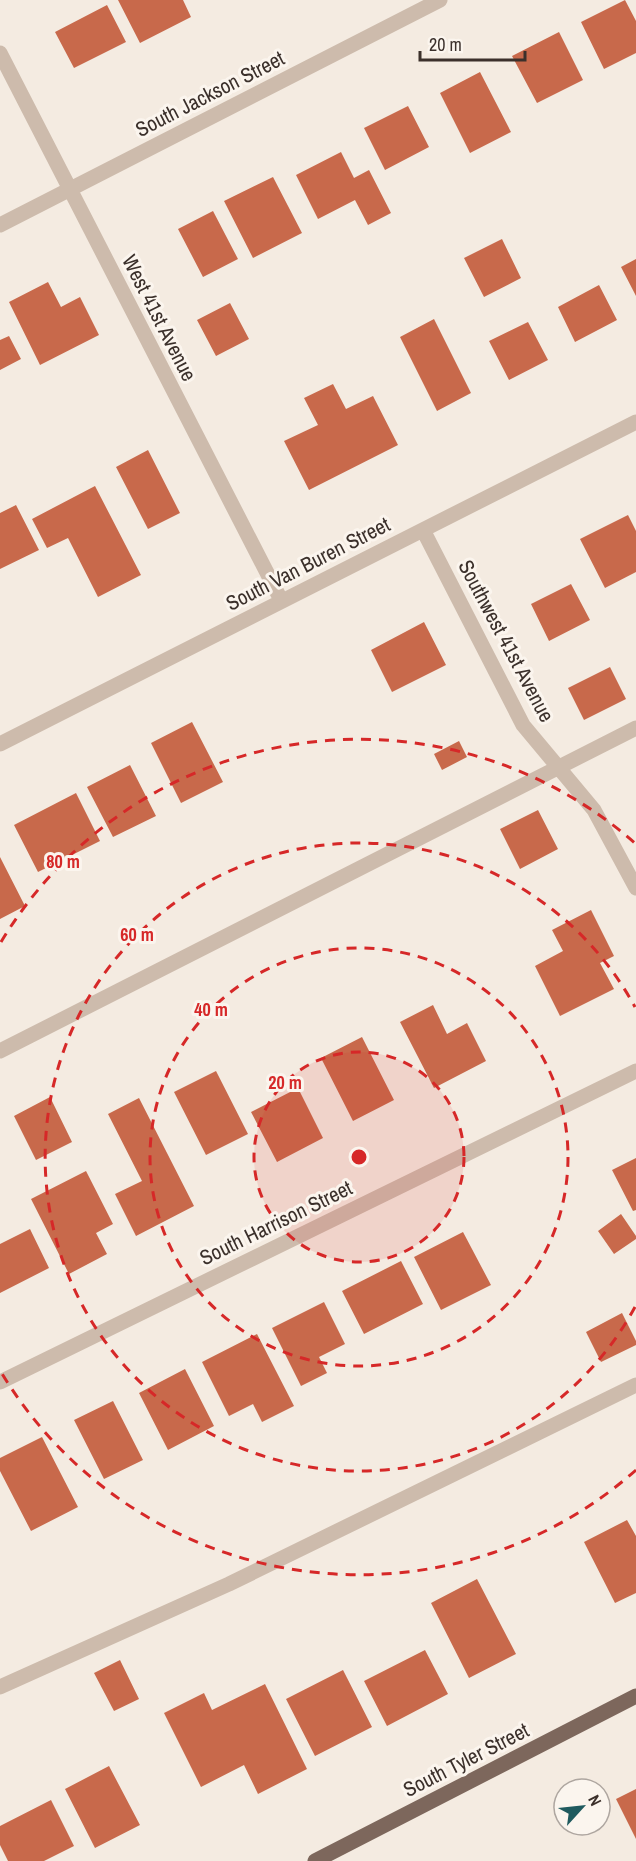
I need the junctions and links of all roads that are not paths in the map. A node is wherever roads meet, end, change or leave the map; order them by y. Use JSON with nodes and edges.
{"nodes":[{"id":1,"x":440,"y":0,"type":"edge"},
{"id":2,"x":0,"y":53,"type":"edge"},
{"id":3,"x":69,"y":190,"type":"junction"},
{"id":4,"x":0,"y":225,"type":"edge"},
{"id":5,"x":636,"y":422,"type":"edge"},
{"id":6,"x":423,"y":530,"type":"junction"},
{"id":7,"x":281,"y":600,"type":"junction"},
{"id":8,"x":636,"y":728,"type":"edge"},
{"id":9,"x":0,"y":744,"type":"edge"},
{"id":10,"x":559,"y":768,"type":"junction"},
{"id":11,"x":636,"y":888,"type":"edge"},
{"id":12,"x":0,"y":1051,"type":"edge"},
{"id":13,"x":636,"y":1071,"type":"edge"},
{"id":14,"x":0,"y":1382,"type":"edge"},
{"id":15,"x":636,"y":1385,"type":"edge"},
{"id":16,"x":0,"y":1687,"type":"edge"},
{"id":17,"x":636,"y":1695,"type":"edge"},
{"id":18,"x":315,"y":1861,"type":"edge"}],
"edges":[{"from":1,"to":3,"type":"street","name":"South Jackson Street"},
{"from":2,"to":3,"type":"street","name":"West 41st Avenue"},
{"from":3,"to":4,"type":"street","name":"South Jackson Street"},
{"from":3,"to":7,"type":"street","name":"West 41st Avenue"},
{"from":5,"to":6,"type":"street","name":"South Van Buren Street"},
{"from":6,"to":7,"type":"street","name":"South Van Buren Street"},
{"from":6,"to":10,"type":"street","name":"Southwest 41st Avenue"},
{"from":7,"to":9,"type":"street","name":"South Van Buren Street"},
{"from":8,"to":10,"type":"street"},
{"from":10,"to":11,"type":"street","name":"Southwest 41st Avenue"},
{"from":10,"to":12,"type":"street"},
{"from":13,"to":14,"type":"street","name":"South Harrison Street"},
{"from":15,"to":16,"type":"street"},
{"from":17,"to":18,"type":"main road","name":"South Tyler Street"}]}
